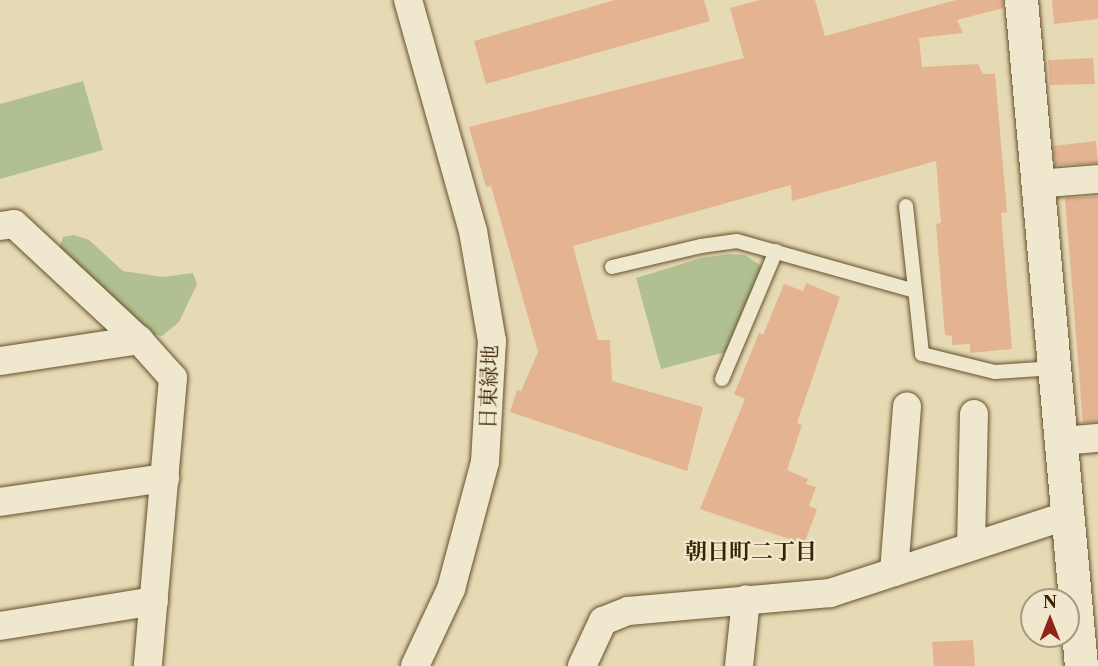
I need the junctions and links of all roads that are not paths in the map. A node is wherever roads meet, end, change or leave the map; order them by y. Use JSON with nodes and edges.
{"nodes":[{"id":1,"x":408,"y":0,"type":"edge"},
{"id":2,"x":1020,"y":0,"type":"edge"},
{"id":3,"x":1098,"y":179,"type":"edge"},
{"id":4,"x":1036,"y":184,"type":"junction"},
{"id":5,"x":906,"y":206,"type":"dead end"},
{"id":6,"x":0,"y":226,"type":"edge"},
{"id":7,"x":776,"y":251,"type":"junction"},
{"id":8,"x":612,"y":267,"type":"dead end"},
{"id":9,"x":915,"y":291,"type":"junction"},
{"id":10,"x":139,"y":340,"type":"junction"},
{"id":11,"x":0,"y":361,"type":"edge"},
{"id":12,"x":1055,"y":368,"type":"junction"},
{"id":13,"x":722,"y":379,"type":"dead end"},
{"id":14,"x":908,"y":407,"type":"dead end"},
{"id":15,"x":974,"y":414,"type":"dead end"},
{"id":16,"x":1098,"y":438,"type":"edge"},
{"id":17,"x":1062,"y":441,"type":"junction"},
{"id":18,"x":165,"y":478,"type":"junction"},
{"id":19,"x":0,"y":502,"type":"edge"},
{"id":20,"x":1068,"y":515,"type":"junction"},
{"id":21,"x":971,"y":546,"type":"junction"},
{"id":22,"x":894,"y":572,"type":"junction"},
{"id":23,"x":746,"y":599,"type":"junction"},
{"id":24,"x":154,"y":601,"type":"junction"},
{"id":25,"x":0,"y":626,"type":"edge"},
{"id":26,"x":148,"y":666,"type":"edge"},
{"id":27,"x":415,"y":666,"type":"edge"},
{"id":28,"x":582,"y":666,"type":"edge"},
{"id":29,"x":739,"y":666,"type":"edge"},
{"id":30,"x":1081,"y":666,"type":"edge"}],
"edges":[{"from":1,"to":27,"type":"street","name":"日東緑地"},
{"from":2,"to":4,"type":"street"},
{"from":3,"to":4,"type":"street"},
{"from":4,"to":12,"type":"street"},
{"from":5,"to":9,"type":"lane"},
{"from":6,"to":10,"type":"street"},
{"from":7,"to":8,"type":"lane"},
{"from":7,"to":9,"type":"lane"},
{"from":7,"to":13,"type":"lane"},
{"from":9,"to":12,"type":"lane"},
{"from":10,"to":11,"type":"street"},
{"from":10,"to":18,"type":"street"},
{"from":12,"to":17,"type":"street"},
{"from":14,"to":22,"type":"street"},
{"from":15,"to":21,"type":"street"},
{"from":16,"to":17,"type":"street"},
{"from":17,"to":20,"type":"street"},
{"from":18,"to":19,"type":"street"},
{"from":18,"to":24,"type":"street"},
{"from":20,"to":21,"type":"street"},
{"from":20,"to":30,"type":"street"},
{"from":21,"to":22,"type":"street"},
{"from":22,"to":23,"type":"street"},
{"from":23,"to":28,"type":"street"},
{"from":23,"to":29,"type":"street"},
{"from":24,"to":25,"type":"street"},
{"from":24,"to":26,"type":"street"}]}
